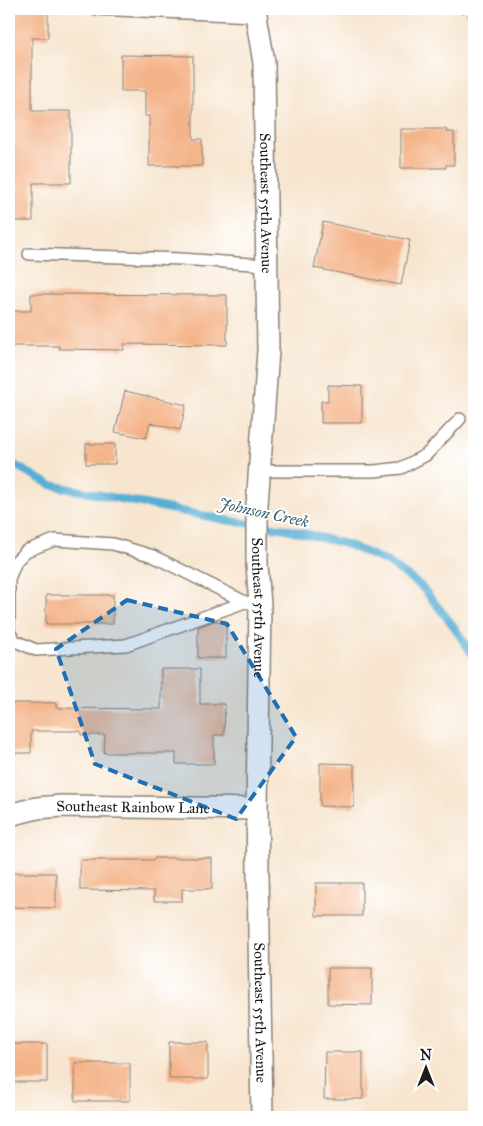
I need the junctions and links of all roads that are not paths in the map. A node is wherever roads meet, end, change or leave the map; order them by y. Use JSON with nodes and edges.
{"nodes":[{"id":1,"x":94,"y":9,"type":"edge"},
{"id":2,"x":255,"y":12,"type":"edge"},
{"id":3,"x":29,"y":254,"type":"dead end"},
{"id":4,"x":267,"y":264,"type":"junction"},
{"id":5,"x":460,"y":420,"type":"dead end"},
{"id":6,"x":260,"y":471,"type":"junction"},
{"id":7,"x":252,"y":603,"type":"junction"},
{"id":8,"x":258,"y":809,"type":"junction"},
{"id":9,"x":9,"y":815,"type":"edge"},
{"id":10,"x":262,"y":1117,"type":"edge"}],
"edges":[{"from":1,"to":2,"type":"lane"},
{"from":2,"to":4,"type":"street","name":"Southeast 55th Avenue"},
{"from":3,"to":4,"type":"lane"},
{"from":4,"to":6,"type":"street","name":"Southeast 55th Avenue"},
{"from":5,"to":6,"type":"lane"},
{"from":6,"to":7,"type":"street","name":"Southeast 55th Avenue"},
{"from":7,"to":7,"type":"lane"},
{"from":7,"to":8,"type":"street","name":"Southeast 55th Avenue"},
{"from":8,"to":9,"type":"street","name":"Southeast Rainbow Lane"},
{"from":8,"to":10,"type":"street","name":"Southeast 55th Avenue"}]}
